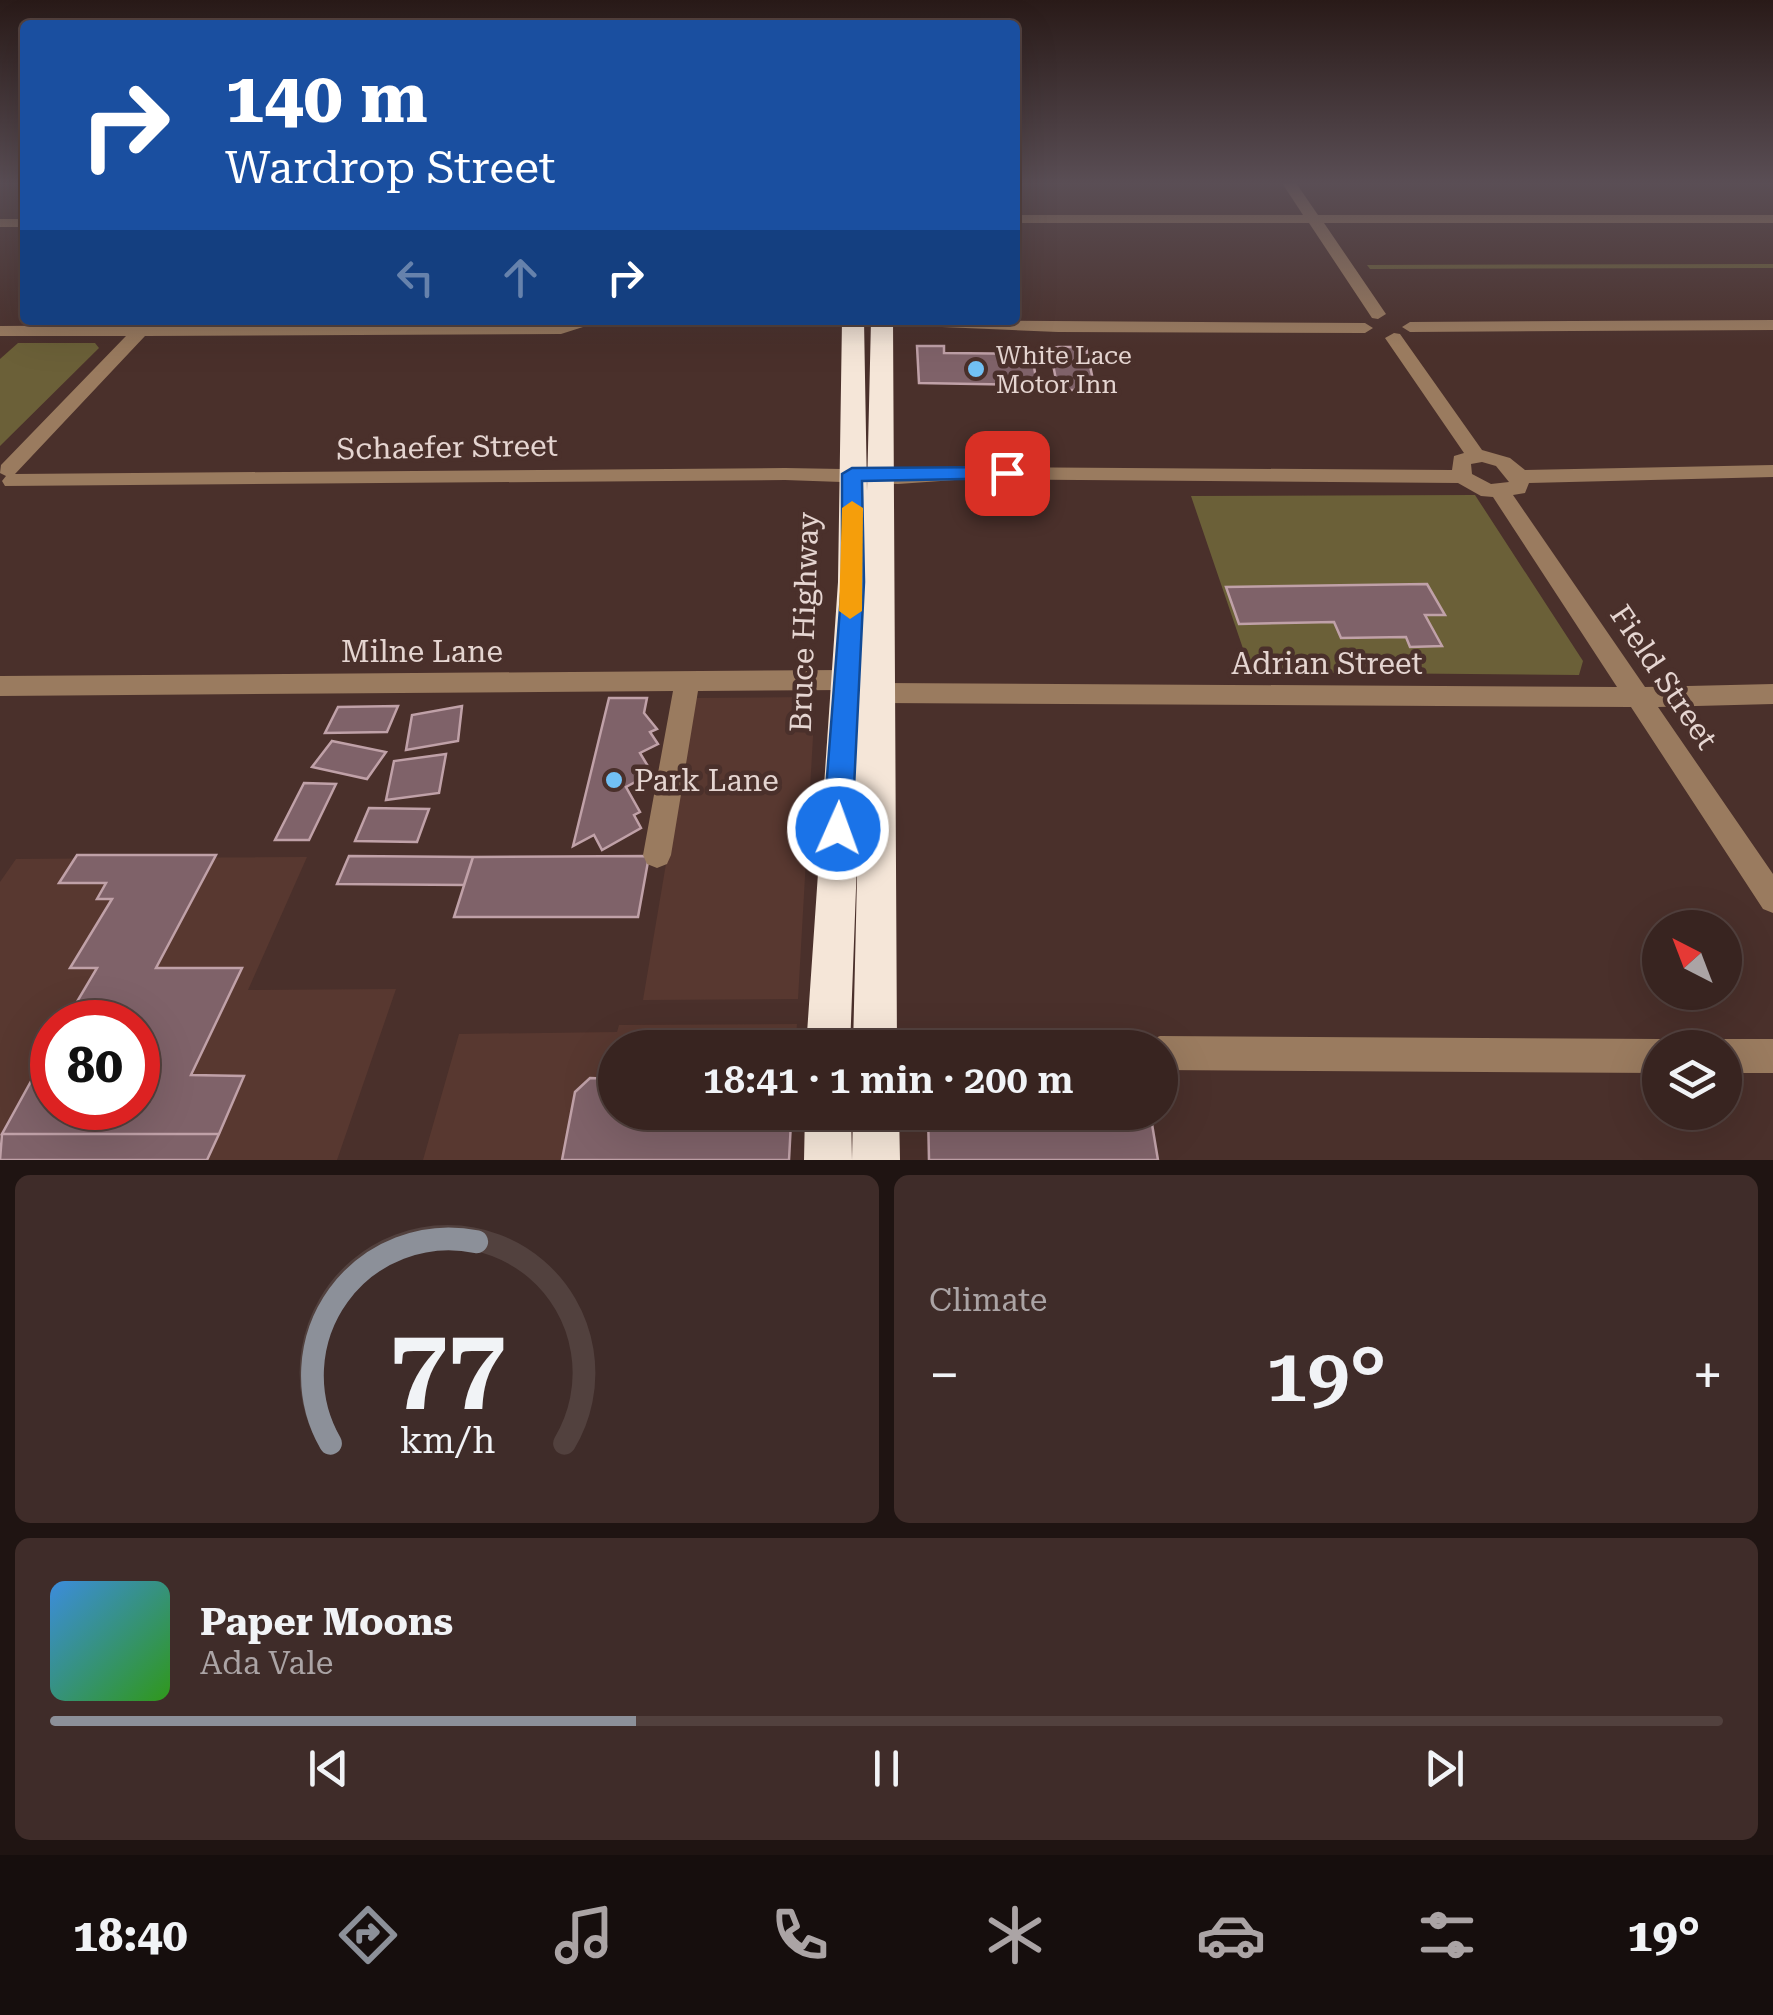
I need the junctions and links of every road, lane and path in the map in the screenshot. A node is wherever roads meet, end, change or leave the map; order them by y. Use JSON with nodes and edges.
{"nodes":[{"id":1,"x":1326,"y":237,"type":"edge"},
{"id":2,"x":1378,"y":314,"type":"junction"},
{"id":3,"x":1020,"y":324,"type":"edge"},
{"id":4,"x":146,"y":325,"type":"edge"},
{"id":5,"x":577,"y":325,"type":"edge"},
{"id":6,"x":853,"y":325,"type":"edge"},
{"id":7,"x":1773,"y":325,"type":"edge"},
{"id":8,"x":886,"y":326,"type":"edge"},
{"id":9,"x":1365,"y":328,"type":"junction"},
{"id":10,"x":0,"y":331,"type":"edge"},
{"id":11,"x":1402,"y":333,"type":"junction"},
{"id":12,"x":1476,"y":456,"type":"junction"},
{"id":13,"x":1773,"y":472,"type":"edge"},
{"id":14,"x":867,"y":475,"type":"junction"},
{"id":15,"x":5,"y":477,"type":"edge"},
{"id":16,"x":1462,"y":477,"type":"junction"},
{"id":17,"x":1510,"y":485,"type":"junction"},
{"id":18,"x":844,"y":680,"type":"junction"},
{"id":19,"x":687,"y":682,"type":"junction"},
{"id":20,"x":0,"y":686,"type":"edge"},
{"id":21,"x":881,"y":693,"type":"junction"},
{"id":22,"x":1773,"y":694,"type":"edge"},
{"id":23,"x":1640,"y":698,"type":"junction"},
{"id":24,"x":657,"y":855,"type":"dead end"},
{"id":25,"x":1773,"y":899,"type":"edge"},
{"id":26,"x":829,"y":1030,"type":"edge"},
{"id":27,"x":874,"y":1030,"type":"edge"},
{"id":28,"x":1178,"y":1053,"type":"edge"},
{"id":29,"x":1642,"y":1056,"type":"edge"},
{"id":30,"x":1742,"y":1056,"type":"edge"},
{"id":31,"x":1773,"y":1056,"type":"edge"},
{"id":32,"x":828,"y":1130,"type":"edge"},
{"id":33,"x":876,"y":1130,"type":"edge"},
{"id":34,"x":828,"y":1160,"type":"edge"},
{"id":35,"x":876,"y":1160,"type":"edge"}],
"edges":[{"from":1,"to":2,"type":"street"},
{"from":2,"to":9,"type":"street"},
{"from":2,"to":11,"type":"street"},
{"from":3,"to":9,"type":"street"},
{"from":4,"to":5,"type":"street"},
{"from":4,"to":10,"type":"street"},
{"from":4,"to":15,"type":"street"},
{"from":6,"to":14,"type":"highway","name":"Bruce Highway"},
{"from":7,"to":11,"type":"street"},
{"from":8,"to":14,"type":"highway","name":"Bruce Highway"},
{"from":9,"to":11,"type":"street"},
{"from":11,"to":12,"type":"street"},
{"from":12,"to":16,"type":"street"},
{"from":12,"to":17,"type":"street"},
{"from":13,"to":17,"type":"street"},
{"from":14,"to":15,"type":"street","name":"Schaefer Street"},
{"from":14,"to":16,"type":"street","name":"Schaefer Street"},
{"from":14,"to":18,"type":"highway","name":"Bruce Highway"},
{"from":14,"to":21,"type":"highway","name":"Bruce Highway"},
{"from":16,"to":17,"type":"street"},
{"from":17,"to":23,"type":"street","name":"Field Street"},
{"from":18,"to":19,"type":"street","name":"Milne Lane"},
{"from":18,"to":26,"type":"highway","name":"Bruce Highway"},
{"from":19,"to":20,"type":"street","name":"Milne Lane"},
{"from":19,"to":24,"type":"street"},
{"from":21,"to":23,"type":"street","name":"Adrian Street"},
{"from":21,"to":27,"type":"highway","name":"Bruce Highway"},
{"from":22,"to":23,"type":"street","name":"Adrian Street"},
{"from":23,"to":25,"type":"street","name":"Field Street"},
{"from":28,"to":29,"type":"street"},
{"from":30,"to":31,"type":"street"},
{"from":32,"to":34,"type":"highway"},
{"from":33,"to":35,"type":"highway"}]}
